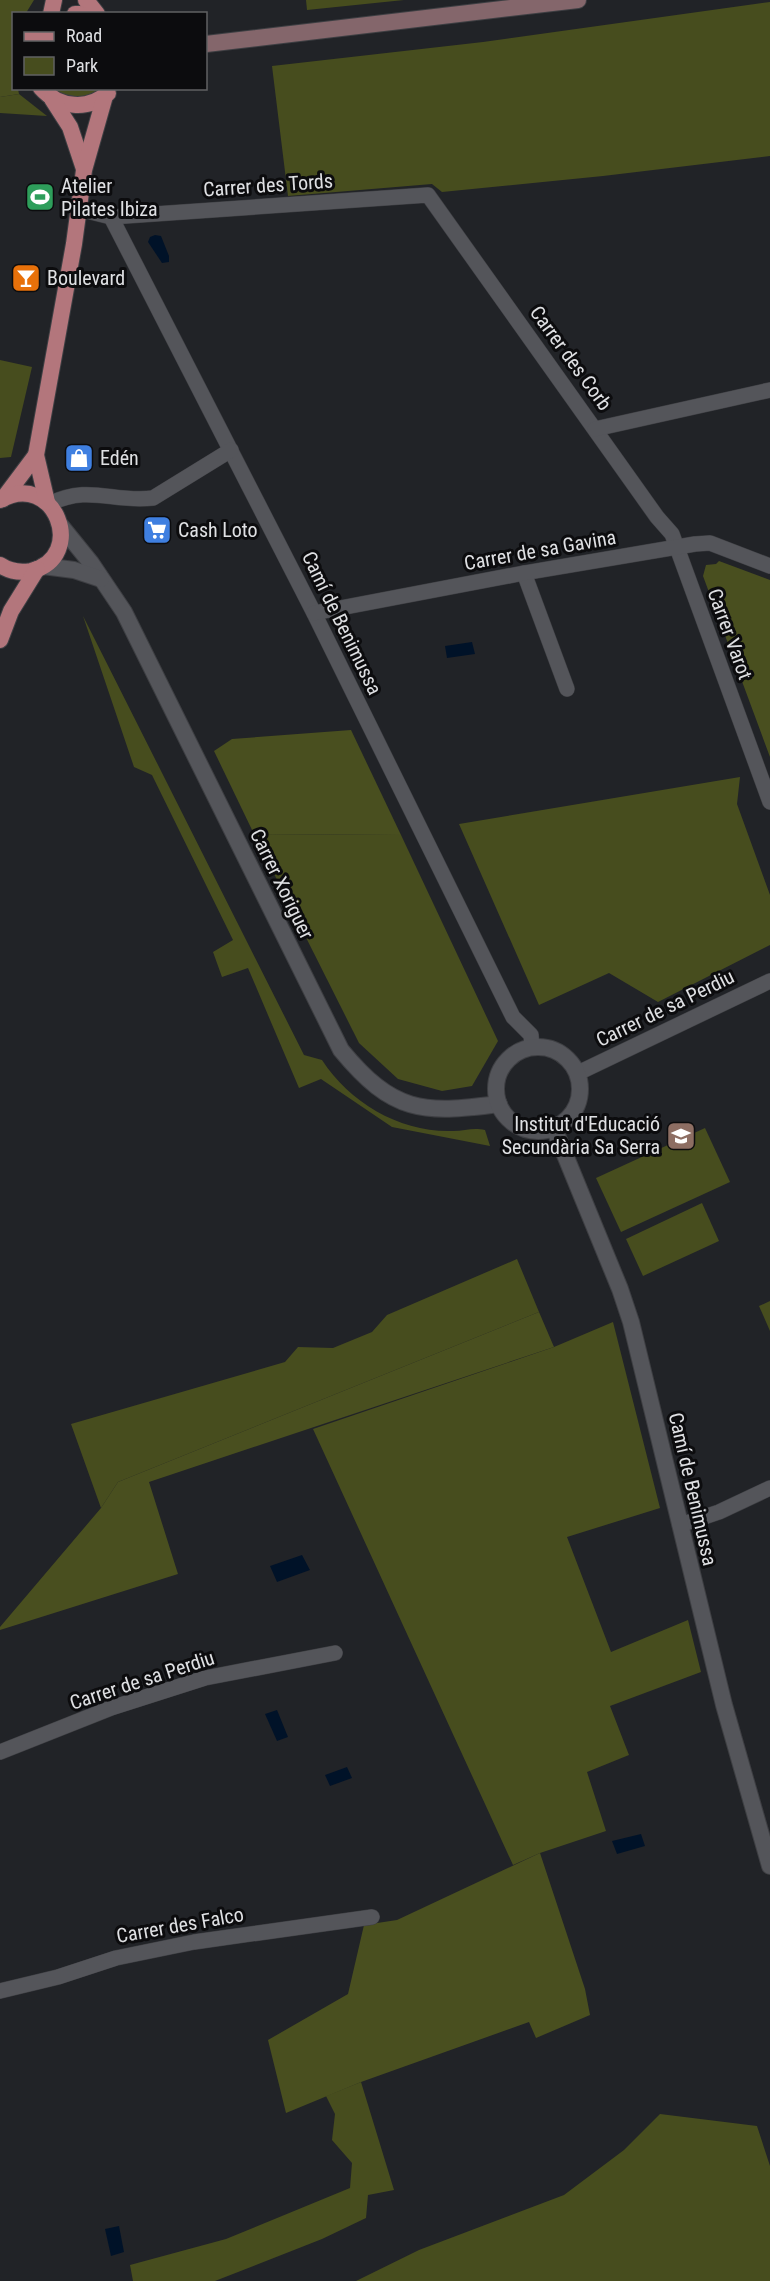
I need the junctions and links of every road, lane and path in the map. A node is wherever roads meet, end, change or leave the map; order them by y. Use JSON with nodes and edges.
{"nodes":[{"id":1,"x":86,"y":0,"type":"edge"},
{"id":2,"x":578,"y":0,"type":"edge"},
{"id":3,"x":95,"y":12,"type":"edge"},
{"id":4,"x":207,"y":44,"type":"edge"},
{"id":5,"x":109,"y":92,"type":"edge"},
{"id":6,"x":47,"y":94,"type":"edge"},
{"id":7,"x":84,"y":170,"type":"junction"},
{"id":8,"x":428,"y":195,"type":"joint"},
{"id":9,"x":79,"y":209,"type":"junction"},
{"id":10,"x":111,"y":217,"type":"junction"},
{"id":11,"x":770,"y":390,"type":"edge"},
{"id":12,"x":596,"y":429,"type":"junction"},
{"id":13,"x":231,"y":450,"type":"junction"},
{"id":14,"x":36,"y":455,"type":"junction"},
{"id":15,"x":1,"y":500,"type":"edge"},
{"id":16,"x":48,"y":503,"type":"junction"},
{"id":17,"x":61,"y":526,"type":"junction"},
{"id":18,"x":676,"y":547,"type":"junction"},
{"id":19,"x":0,"y":565,"type":"edge"},
{"id":20,"x":770,"y":566,"type":"edge"},
{"id":21,"x":40,"y":568,"type":"junction"},
{"id":22,"x":524,"y":573,"type":"junction"},
{"id":23,"x":102,"y":579,"type":"junction"},
{"id":24,"x":0,"y":601,"type":"edge"},
{"id":25,"x":314,"y":613,"type":"junction"},
{"id":26,"x":1,"y":636,"type":"edge"},
{"id":27,"x":567,"y":689,"type":"dead end"},
{"id":28,"x":770,"y":802,"type":"edge"},
{"id":29,"x":770,"y":981,"type":"edge"},
{"id":30,"x":532,"y":1047,"type":"junction"},
{"id":31,"x":578,"y":1073,"type":"junction"},
{"id":32,"x":499,"y":1104,"type":"junction"},
{"id":33,"x":554,"y":1128,"type":"junction"},
{"id":34,"x":770,"y":1488,"type":"edge"},
{"id":35,"x":680,"y":1525,"type":"junction"},
{"id":36,"x":335,"y":1653,"type":"dead end"},
{"id":37,"x":0,"y":1752,"type":"edge"},
{"id":38,"x":770,"y":1866,"type":"edge"},
{"id":39,"x":372,"y":1917,"type":"dead end"},
{"id":40,"x":0,"y":1991,"type":"edge"}],
"edges":[{"from":1,"to":3,"type":"main road"},
{"from":2,"to":4,"type":"main road"},
{"from":5,"to":6,"type":"main road"},
{"from":5,"to":7,"type":"main road"},
{"from":6,"to":7,"type":"main road"},
{"from":7,"to":9,"type":"main road"},
{"from":8,"to":10,"type":"street","name":"Carrer des Tords"},
{"from":8,"to":12,"type":"street","name":"Carrer des Corb"},
{"from":9,"to":10,"type":"street","name":"Carrer des Tords"},
{"from":9,"to":14,"type":"main road"},
{"from":10,"to":13,"type":"street","name":"Camí de Benimussa"},
{"from":11,"to":12,"type":"street"},
{"from":12,"to":18,"type":"street","name":"Carrer des Corb"},
{"from":13,"to":16,"type":"street"},
{"from":13,"to":25,"type":"street","name":"Camí de Benimussa"},
{"from":14,"to":15,"type":"main road"},
{"from":14,"to":16,"type":"main road"},
{"from":15,"to":16,"type":"main road"},
{"from":16,"to":17,"type":"main road"},
{"from":17,"to":21,"type":"main road"},
{"from":17,"to":23,"type":"street","name":"Carrer Xoriguer"},
{"from":18,"to":20,"type":"street","name":"Carrer de sa Gavina"},
{"from":18,"to":22,"type":"street","name":"Carrer de sa Gavina"},
{"from":18,"to":28,"type":"street","name":"Carrer Varot"},
{"from":19,"to":21,"type":"main road"},
{"from":21,"to":23,"type":"street"},
{"from":21,"to":26,"type":"main road"},
{"from":22,"to":25,"type":"street","name":"Carrer de sa Gavina"},
{"from":22,"to":27,"type":"street"},
{"from":23,"to":32,"type":"street","name":"Carrer Xoriguer"},
{"from":24,"to":26,"type":"main road"},
{"from":25,"to":30,"type":"street","name":"Camí de Benimussa"},
{"from":29,"to":31,"type":"street","name":"Carrer de sa Perdiu"},
{"from":30,"to":31,"type":"street"},
{"from":30,"to":32,"type":"street"},
{"from":31,"to":33,"type":"street"},
{"from":32,"to":33,"type":"street"},
{"from":33,"to":35,"type":"street","name":"Camí de Benimussa"},
{"from":34,"to":35,"type":"street"},
{"from":35,"to":38,"type":"street","name":"Camí de Benimussa"},
{"from":36,"to":37,"type":"street","name":"Carrer de sa Perdiu"},
{"from":39,"to":40,"type":"street","name":"Carrer des Falco"}]}
